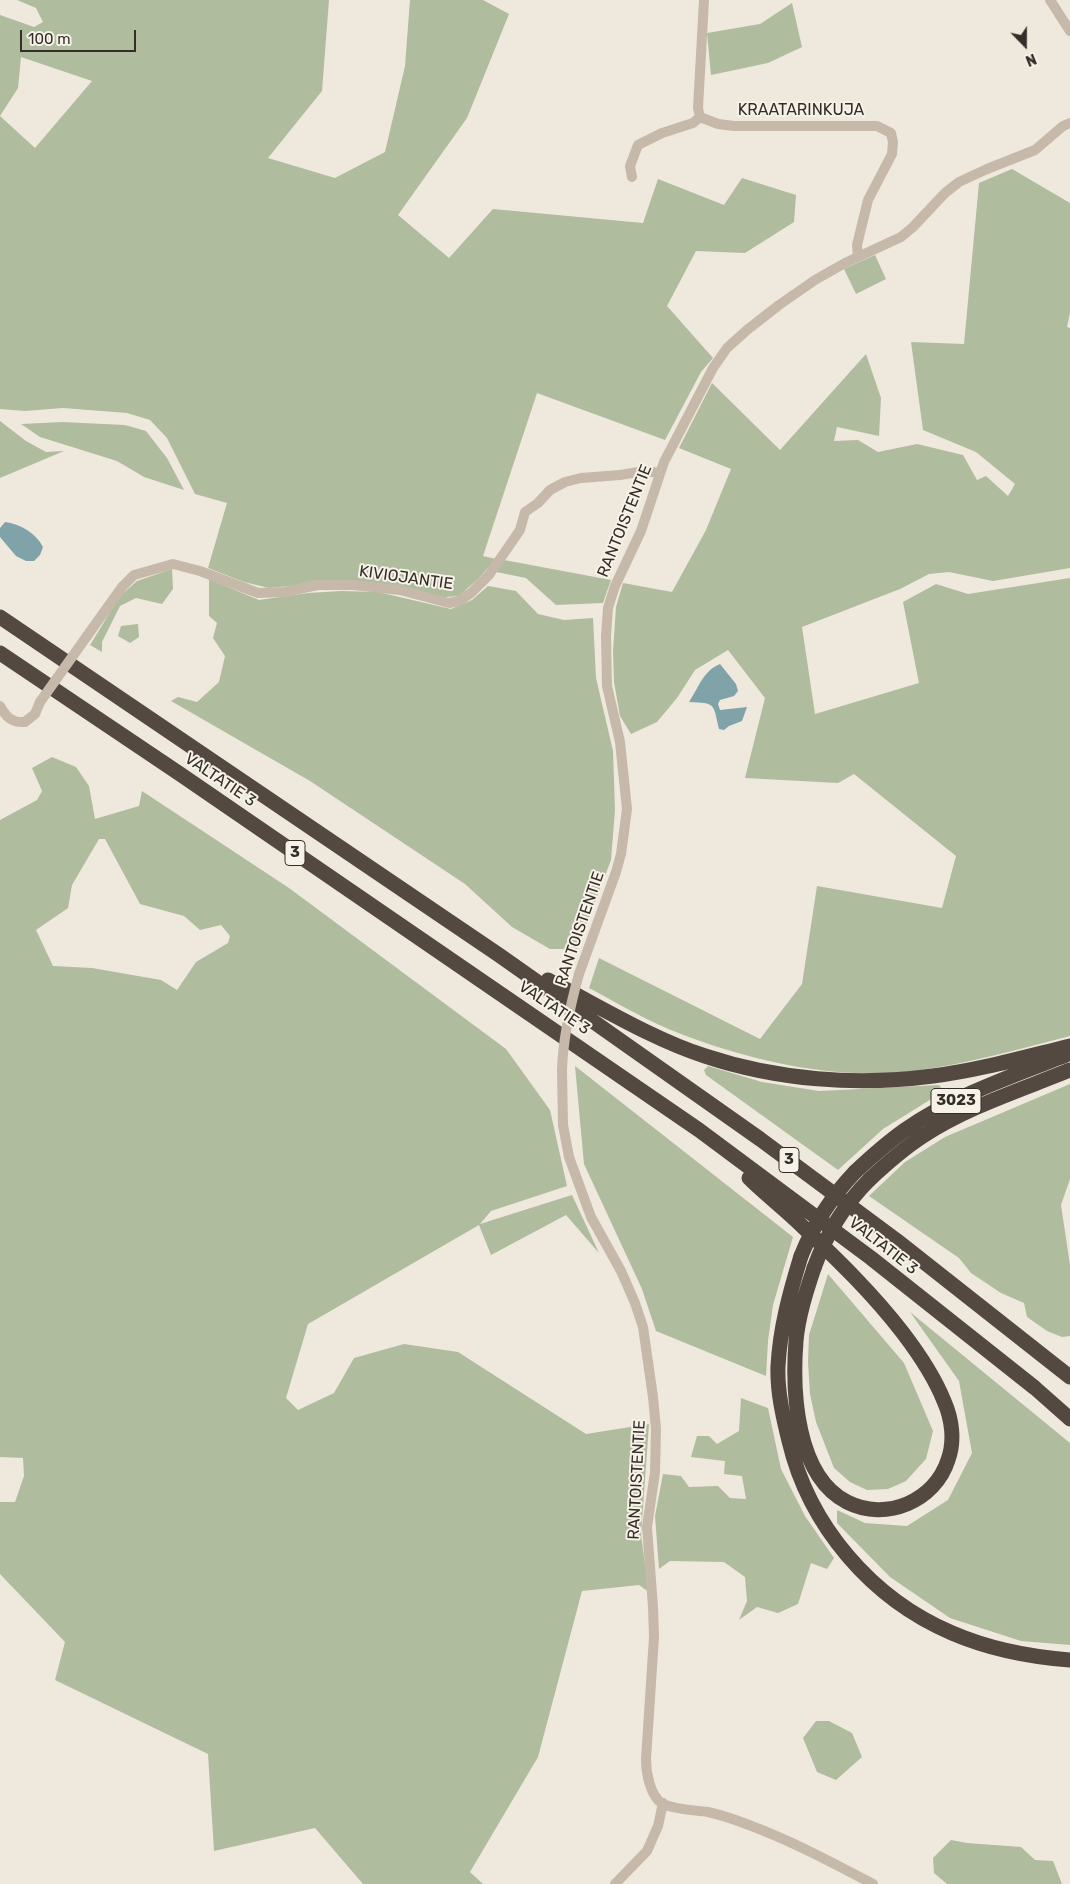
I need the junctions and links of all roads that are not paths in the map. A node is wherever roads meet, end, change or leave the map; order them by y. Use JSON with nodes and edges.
{"nodes":[{"id":1,"x":704,"y":0,"type":"edge"},
{"id":2,"x":1050,"y":0,"type":"edge"},
{"id":3,"x":1070,"y":31,"type":"edge"},
{"id":4,"x":700,"y":117,"type":"junction"},
{"id":5,"x":1070,"y":123,"type":"edge"},
{"id":6,"x":632,"y":177,"type":"dead end"},
{"id":7,"x":858,"y":257,"type":"junction"},
{"id":8,"x":660,"y":473,"type":"junction"},
{"id":9,"x":0,"y":617,"type":"edge"},
{"id":10,"x":0,"y":653,"type":"edge"},
{"id":11,"x":0,"y":706,"type":"edge"},
{"id":12,"x":499,"y":955,"type":"junction"},
{"id":13,"x":1070,"y":1046,"type":"edge"},
{"id":14,"x":1070,"y":1053,"type":"edge"},
{"id":15,"x":1070,"y":1070,"type":"edge"},
{"id":16,"x":699,"y":1130,"type":"junction"},
{"id":17,"x":1070,"y":1378,"type":"edge"},
{"id":18,"x":1070,"y":1419,"type":"edge"},
{"id":19,"x":1070,"y":1660,"type":"edge"},
{"id":20,"x":663,"y":1803,"type":"junction"},
{"id":21,"x":615,"y":1884,"type":"edge"},
{"id":22,"x":873,"y":1884,"type":"edge"}],
"edges":[{"from":1,"to":4,"type":"street"},
{"from":2,"to":3,"type":"street"},
{"from":4,"to":6,"type":"street"},
{"from":4,"to":7,"type":"street","name":"KRAATARINKUJA"},
{"from":5,"to":7,"type":"street","name":"RANTOISTENTIE"},
{"from":7,"to":8,"type":"street","name":"RANTOISTENTIE"},
{"from":8,"to":11,"type":"street","name":"KIVIOJANTIE","bridge":true},
{"from":8,"to":20,"type":"street","name":"RANTOISTENTIE","bridge":true},
{"from":9,"to":12,"type":"highway","name":"VALTATIE 3","number":"3"},
{"from":10,"to":16,"type":"highway","name":"VALTATIE 3","number":"3"},
{"from":12,"to":13,"type":"highway"},
{"from":12,"to":17,"type":"highway","name":"VALTATIE 3","number":"3"},
{"from":14,"to":19,"type":"highway","number":"3023","bridge":true},
{"from":15,"to":16,"type":"highway","number":"3023","bridge":true},
{"from":16,"to":18,"type":"highway","name":"VALTATIE 3","number":"3"},
{"from":20,"to":21,"type":"street"},
{"from":20,"to":22,"type":"street"}]}
